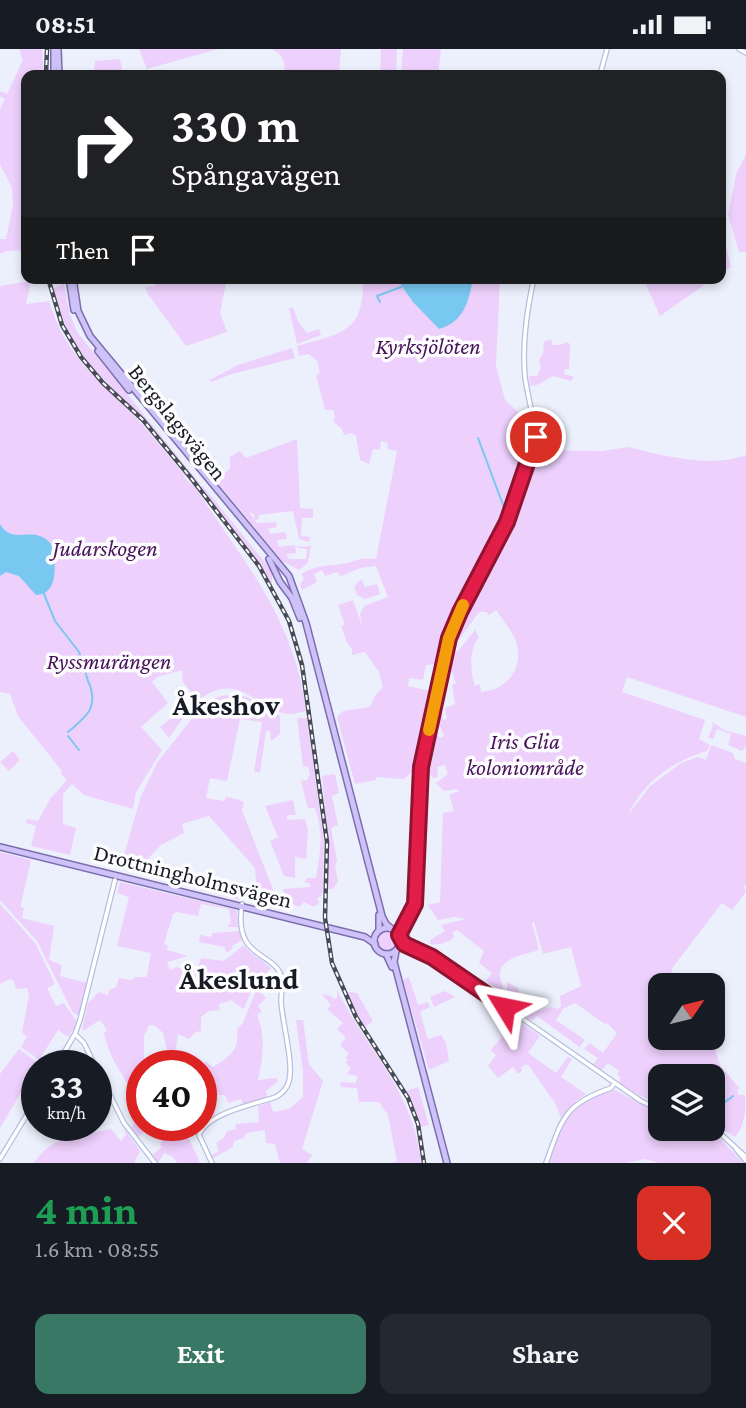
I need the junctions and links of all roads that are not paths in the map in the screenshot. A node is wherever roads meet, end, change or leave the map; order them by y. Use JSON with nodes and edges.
{"nodes":[{"id":1,"x":56,"y":49,"type":"edge"},
{"id":2,"x":607,"y":49,"type":"edge"},
{"id":3,"x":739,"y":49,"type":"edge"},
{"id":4,"x":746,"y":53,"type":"edge"},
{"id":5,"x":57,"y":70,"type":"edge"},
{"id":6,"x":601,"y":70,"type":"edge"},
{"id":7,"x":72,"y":284,"type":"edge"},
{"id":8,"x":72,"y":284,"type":"edge"},
{"id":9,"x":533,"y":284,"type":"edge"},
{"id":10,"x":289,"y":577,"type":"junction"},
{"id":11,"x":281,"y":581,"type":"junction"},
{"id":12,"x":0,"y":846,"type":"edge"},
{"id":13,"x":115,"y":880,"type":"dead end"},
{"id":14,"x":242,"y":905,"type":"junction"},
{"id":15,"x":404,"y":924,"type":"junction"},
{"id":16,"x":392,"y":928,"type":"junction"},
{"id":17,"x":346,"y":931,"type":"junction"},
{"id":18,"x":378,"y":932,"type":"junction"},
{"id":19,"x":400,"y":938,"type":"junction"},
{"id":20,"x":375,"y":944,"type":"junction"},
{"id":21,"x":397,"y":949,"type":"junction"},
{"id":22,"x":419,"y":951,"type":"junction"},
{"id":23,"x":386,"y":954,"type":"junction"},
{"id":24,"x":75,"y":1034,"type":"junction"},
{"id":25,"x":66,"y":1050,"type":"edge"},
{"id":26,"x":88,"y":1050,"type":"edge"},
{"id":27,"x":614,"y":1084,"type":"junction"},
{"id":28,"x":112,"y":1099,"type":"edge"},
{"id":29,"x":648,"y":1104,"type":"edge"},
{"id":30,"x":21,"y":1124,"type":"edge"},
{"id":31,"x":725,"y":1137,"type":"edge"},
{"id":32,"x":0,"y":1159,"type":"edge"},
{"id":33,"x":746,"y":1159,"type":"edge"},
{"id":34,"x":155,"y":1163,"type":"edge"},
{"id":35,"x":212,"y":1163,"type":"edge"},
{"id":36,"x":445,"y":1163,"type":"edge"},
{"id":37,"x":546,"y":1163,"type":"edge"}],
"edges":[{"from":1,"to":5,"type":"main road"},
{"from":2,"to":6,"type":"street"},
{"from":3,"to":4,"type":"street"},
{"from":7,"to":10,"type":"main road","name":"Bergslagsvägen"},
{"from":8,"to":11,"type":"main road","name":"Bergslagsvägen"},
{"from":9,"to":15,"type":"street"},
{"from":10,"to":11,"type":"main road"},
{"from":10,"to":11,"type":"main road"},
{"from":10,"to":16,"type":"main road","name":"Bergslagsvägen"},
{"from":11,"to":18,"type":"main road","name":"Bergslagsvägen"},
{"from":12,"to":14,"type":"main road","name":"Drottningholmsvägen"},
{"from":13,"to":24,"type":"street"},
{"from":14,"to":17,"type":"main road","name":"Drottningholmsvägen"},
{"from":14,"to":35,"type":"street"},
{"from":15,"to":16,"type":"street"},
{"from":15,"to":19,"type":"street"},
{"from":16,"to":18,"type":"main road"},
{"from":16,"to":19,"type":"main road"},
{"from":17,"to":18,"type":"main road","name":"Drottningholmsvägen"},
{"from":17,"to":20,"type":"main road","name":"Drottningholmsvägen"},
{"from":18,"to":20,"type":"main road"},
{"from":19,"to":21,"type":"main road"},
{"from":19,"to":22,"type":"street"},
{"from":20,"to":23,"type":"main road"},
{"from":21,"to":22,"type":"street"},
{"from":21,"to":23,"type":"main road"},
{"from":21,"to":36,"type":"main road"},
{"from":22,"to":27,"type":"street"},
{"from":23,"to":36,"type":"main road"},
{"from":24,"to":25,"type":"street"},
{"from":24,"to":26,"type":"street"},
{"from":27,"to":29,"type":"street"},
{"from":27,"to":37,"type":"street"},
{"from":28,"to":34,"type":"street"},
{"from":30,"to":32,"type":"street"},
{"from":31,"to":33,"type":"street"}]}
